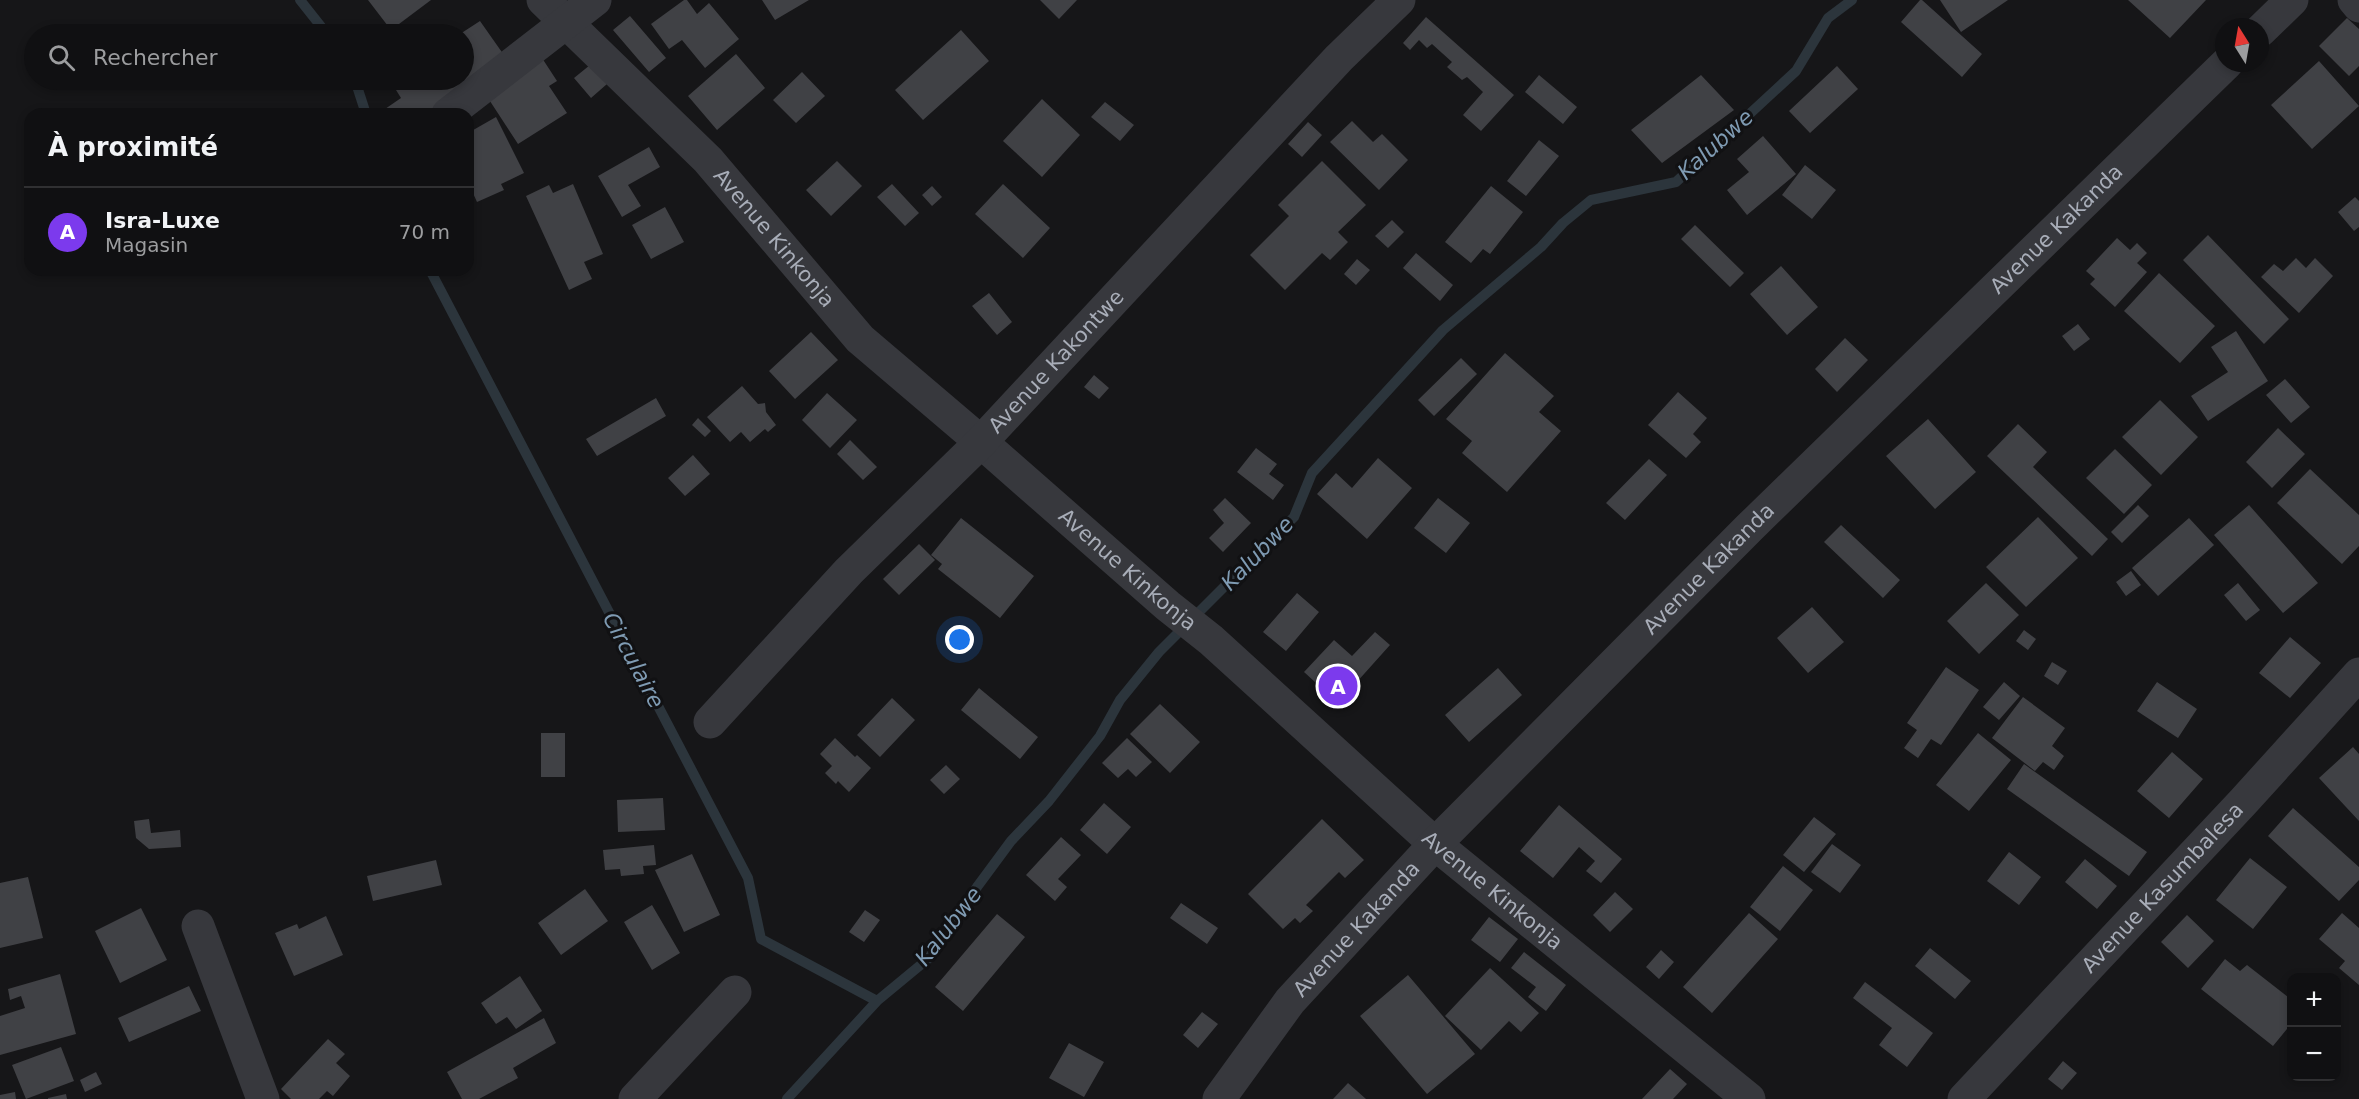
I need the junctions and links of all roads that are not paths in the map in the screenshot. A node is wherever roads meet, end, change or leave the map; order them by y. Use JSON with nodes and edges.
{"nodes":[{"id":1,"x":543,"y":0,"type":"edge"},
{"id":2,"x":595,"y":0,"type":"edge"},
{"id":3,"x":1399,"y":0,"type":"edge"},
{"id":4,"x":2292,"y":0,"type":"edge"},
{"id":5,"x":2354,"y":0,"type":"edge"},
{"id":6,"x":2359,"y":6,"type":"edge"},
{"id":7,"x":568,"y":22,"type":"junction"},
{"id":8,"x":2269,"y":22,"type":"edge"},
{"id":9,"x":2219,"y":72,"type":"edge"},
{"id":10,"x":456,"y":108,"type":"edge"},
{"id":11,"x":981,"y":442,"type":"junction"},
{"id":12,"x":2359,"y":674,"type":"edge"},
{"id":13,"x":710,"y":722,"type":"dead end"},
{"id":14,"x":1435,"y":844,"type":"junction"},
{"id":15,"x":198,"y":926,"type":"dead end"},
{"id":16,"x":735,"y":992,"type":"dead end"},
{"id":17,"x":263,"y":1099,"type":"edge"},
{"id":18,"x":635,"y":1099,"type":"edge"},
{"id":19,"x":1219,"y":1099,"type":"edge"},
{"id":20,"x":1749,"y":1099,"type":"edge"},
{"id":21,"x":1964,"y":1099,"type":"edge"}],
"edges":[{"from":1,"to":7,"type":"street","name":"Avenue Kinkonja"},
{"from":2,"to":7,"type":"street"},
{"from":3,"to":11,"type":"street","name":"Avenue Kakontwe"},
{"from":4,"to":8,"type":"street"},
{"from":5,"to":6,"type":"street"},
{"from":7,"to":10,"type":"street"},
{"from":7,"to":11,"type":"street","name":"Avenue Kinkonja"},
{"from":9,"to":14,"type":"street","name":"Avenue Kakanda"},
{"from":11,"to":13,"type":"street","name":"Avenue Kakontwe"},
{"from":11,"to":14,"type":"street","name":"Avenue Kinkonja"},
{"from":12,"to":21,"type":"street","name":"Avenue Kasumbalesa"},
{"from":14,"to":19,"type":"street","name":"Avenue Kakanda"},
{"from":14,"to":20,"type":"street","name":"Avenue Kinkonja"},
{"from":15,"to":17,"type":"street"},
{"from":16,"to":18,"type":"street"}]}
